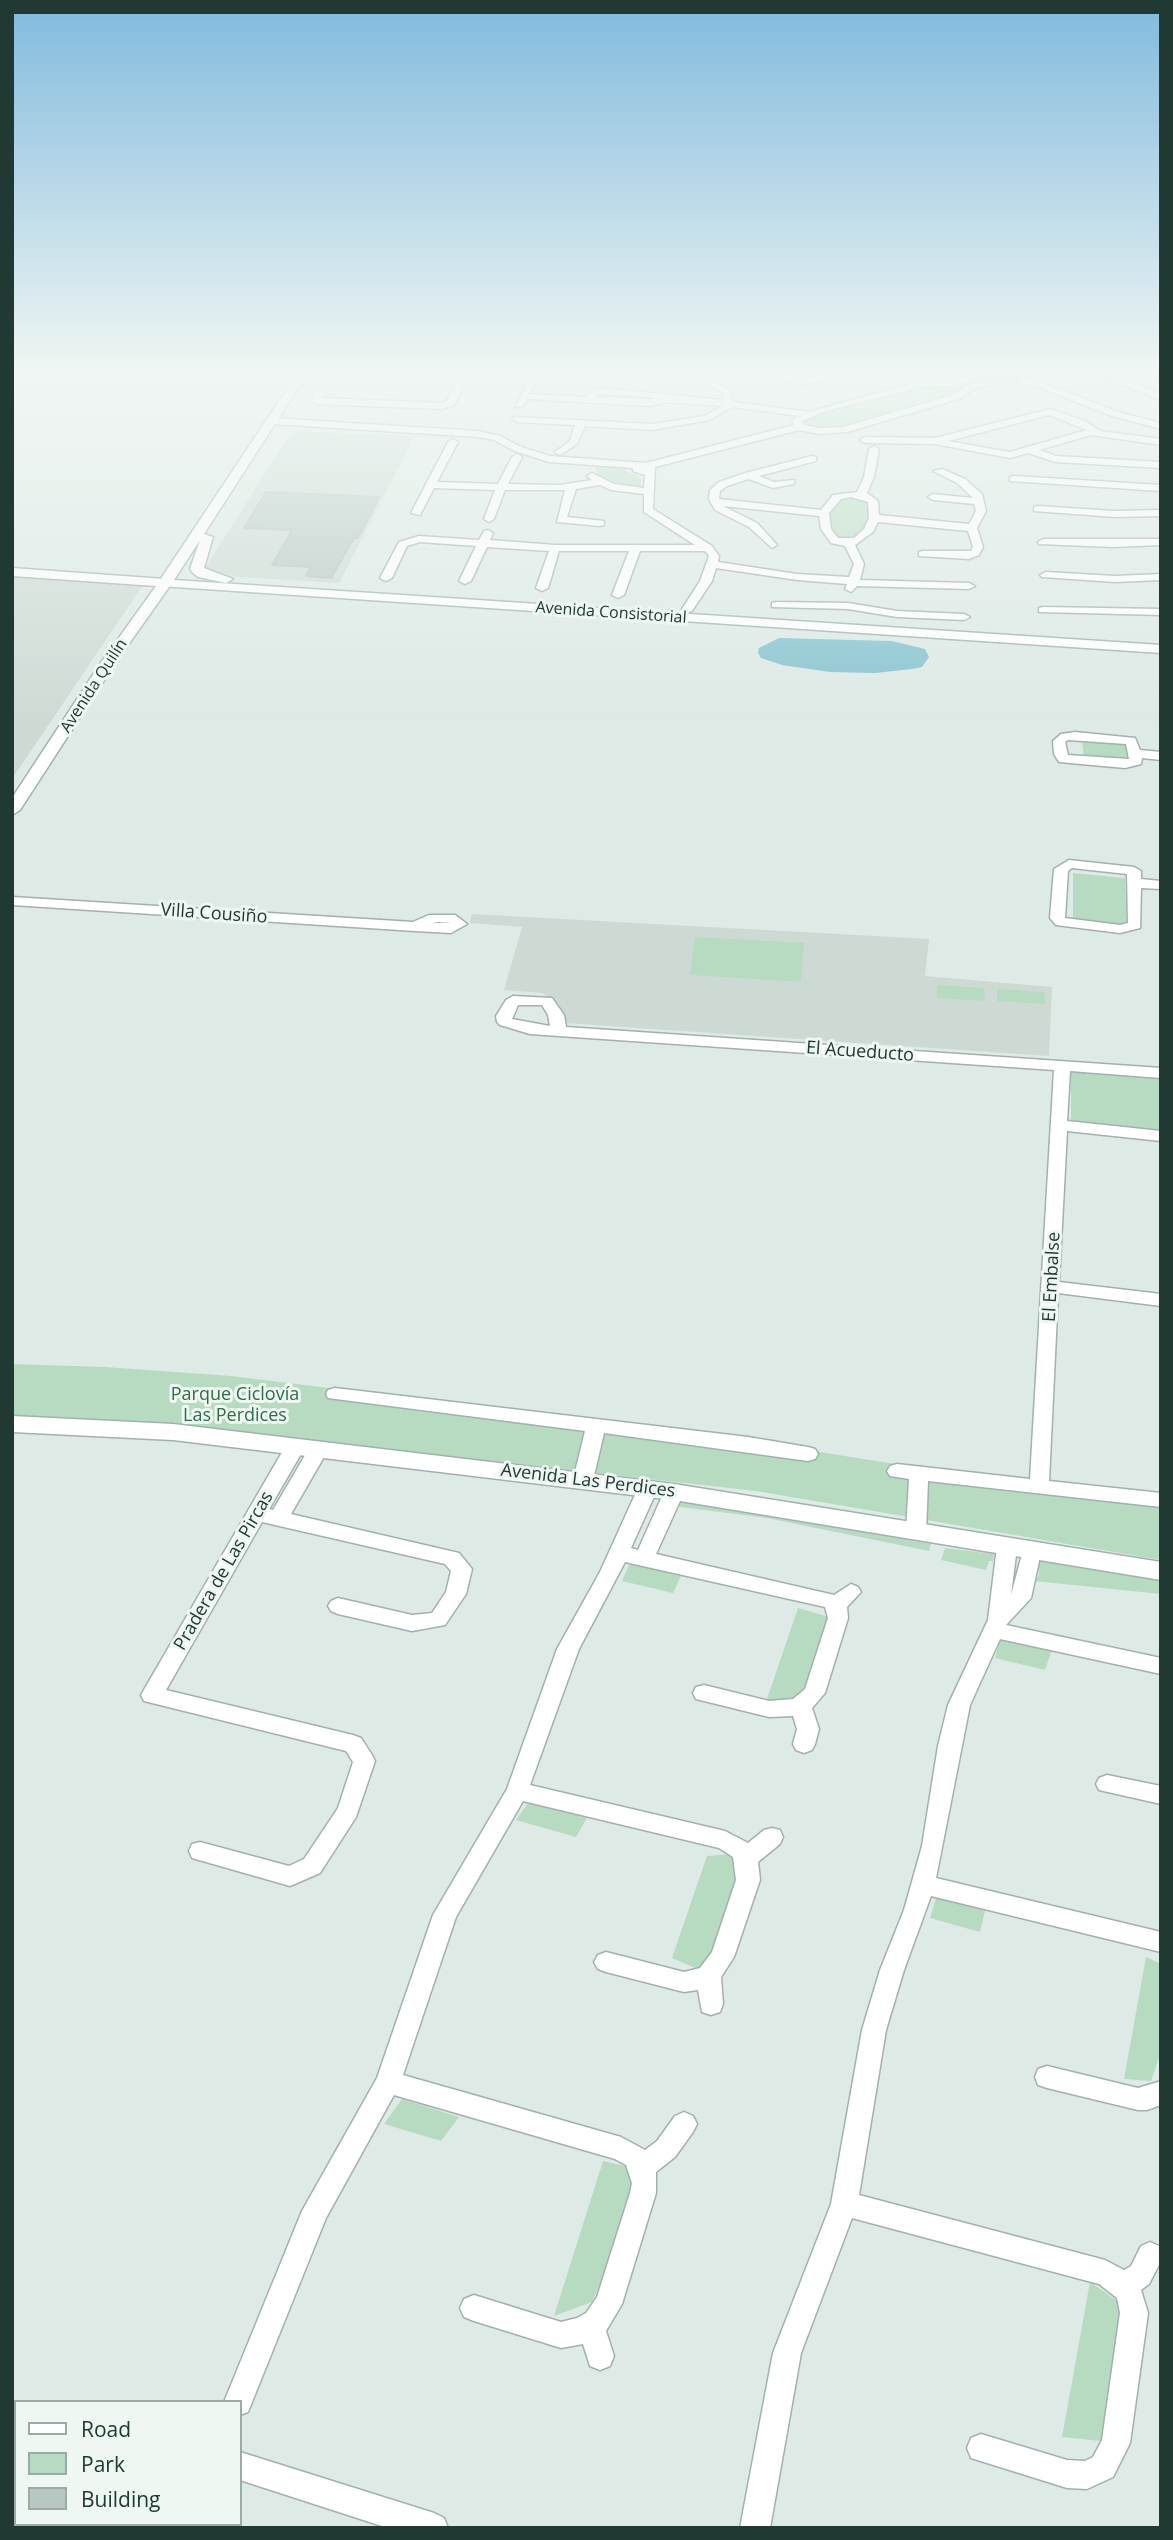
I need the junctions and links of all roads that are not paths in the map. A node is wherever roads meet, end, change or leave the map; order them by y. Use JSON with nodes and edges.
{"nodes":[{"id":1,"x":226,"y":490,"type":"edge"},
{"id":2,"x":240,"y":490,"type":"edge"},
{"id":3,"x":427,"y":490,"type":"edge"},
{"id":4,"x":500,"y":490,"type":"edge"},
{"id":5,"x":570,"y":490,"type":"edge"},
{"id":6,"x":623,"y":490,"type":"edge"},
{"id":7,"x":716,"y":490,"type":"edge"},
{"id":8,"x":863,"y":490,"type":"edge"},
{"id":9,"x":972,"y":490,"type":"edge"},
{"id":10,"x":649,"y":492,"type":"joint"},
{"id":11,"x":861,"y":495,"type":"junction"},
{"id":12,"x":933,"y":497,"type":"dead end"},
{"id":13,"x":715,"y":502,"type":"junction"},
{"id":14,"x":980,"y":502,"type":"junction"},
{"id":15,"x":1038,"y":509,"type":"dead end"},
{"id":16,"x":416,"y":513,"type":"dead end"},
{"id":17,"x":824,"y":513,"type":"junction"},
{"id":18,"x":1161,"y":513,"type":"edge"},
{"id":19,"x":874,"y":518,"type":"junction"},
{"id":20,"x":600,"y":523,"type":"dead end"},
{"id":21,"x":972,"y":528,"type":"junction"},
{"id":22,"x":207,"y":537,"type":"junction"},
{"id":23,"x":482,"y":542,"type":"junction"},
{"id":24,"x":1043,"y":542,"type":"dead end"},
{"id":25,"x":1161,"y":542,"type":"edge"},
{"id":26,"x":849,"y":543,"type":"junction"},
{"id":27,"x":772,"y":545,"type":"dead end"},
{"id":28,"x":555,"y":548,"type":"junction"},
{"id":29,"x":708,"y":548,"type":"junction"},
{"id":30,"x":635,"y":550,"type":"junction"},
{"id":31,"x":923,"y":554,"type":"dead end"},
{"id":32,"x":711,"y":564,"type":"junction"},
{"id":33,"x":177,"y":565,"type":"junction"},
{"id":34,"x":12,"y":572,"type":"edge"},
{"id":35,"x":1046,"y":575,"type":"dead end"},
{"id":36,"x":1161,"y":577,"type":"edge"},
{"id":37,"x":167,"y":580,"type":"junction"},
{"id":38,"x":231,"y":580,"type":"junction"},
{"id":39,"x":465,"y":582,"type":"dead end"},
{"id":40,"x":855,"y":582,"type":"junction"},
{"id":41,"x":969,"y":586,"type":"dead end"},
{"id":42,"x":382,"y":588,"type":"junction"},
{"id":43,"x":542,"y":588,"type":"dead end"},
{"id":44,"x":618,"y":595,"type":"dead end"},
{"id":45,"x":436,"y":597,"type":"junction"},
{"id":46,"x":776,"y":605,"type":"dead end"},
{"id":47,"x":696,"y":609,"type":"junction"},
{"id":48,"x":1043,"y":610,"type":"dead end"},
{"id":49,"x":1161,"y":612,"type":"edge"},
{"id":50,"x":964,"y":617,"type":"dead end"},
{"id":51,"x":847,"y":618,"type":"junction"},
{"id":52,"x":1161,"y":638,"type":"edge"},
{"id":53,"x":1161,"y":649,"type":"edge"},
{"id":54,"x":1136,"y":754,"type":"junction"},
{"id":55,"x":1161,"y":756,"type":"edge"},
{"id":56,"x":12,"y":810,"type":"edge"},
{"id":57,"x":1135,"y":883,"type":"junction"},
{"id":58,"x":1161,"y":885,"type":"edge"},
{"id":59,"x":12,"y":901,"type":"edge"},
{"id":60,"x":415,"y":927,"type":"dead end"},
{"id":61,"x":559,"y":1031,"type":"dead end"},
{"id":62,"x":1062,"y":1067,"type":"junction"},
{"id":63,"x":1161,"y":1073,"type":"edge"},
{"id":64,"x":1059,"y":1125,"type":"junction"},
{"id":65,"x":1161,"y":1136,"type":"edge"},
{"id":66,"x":1052,"y":1287,"type":"junction"},
{"id":67,"x":1161,"y":1300,"type":"edge"},
{"id":68,"x":335,"y":1394,"type":"dead end"},
{"id":69,"x":12,"y":1424,"type":"edge"},
{"id":70,"x":596,"y":1425,"type":"junction"},
{"id":71,"x":306,"y":1448,"type":"junction"},
{"id":72,"x":808,"y":1454,"type":"dead end"},
{"id":73,"x":897,"y":1471,"type":"dead end"},
{"id":74,"x":919,"y":1474,"type":"junction"},
{"id":75,"x":583,"y":1480,"type":"junction"},
{"id":76,"x":1039,"y":1488,"type":"junction"},
{"id":77,"x":648,"y":1489,"type":"junction"},
{"id":78,"x":674,"y":1492,"type":"junction"},
{"id":79,"x":1161,"y":1500,"type":"edge"},
{"id":80,"x":268,"y":1517,"type":"junction"},
{"id":81,"x":916,"y":1532,"type":"junction"},
{"id":82,"x":1031,"y":1552,"type":"junction"},
{"id":83,"x":619,"y":1553,"type":"junction"},
{"id":84,"x":1006,"y":1556,"type":"junction"},
{"id":85,"x":643,"y":1558,"type":"junction"},
{"id":86,"x":1161,"y":1571,"type":"edge"},
{"id":87,"x":338,"y":1606,"type":"dead end"},
{"id":88,"x":998,"y":1617,"type":"junction"},
{"id":89,"x":1161,"y":1666,"type":"edge"},
{"id":90,"x":704,"y":1693,"type":"dead end"},
{"id":91,"x":800,"y":1706,"type":"junction"},
{"id":92,"x":804,"y":1744,"type":"dead end"},
{"id":93,"x":1107,"y":1784,"type":"dead end"},
{"id":94,"x":517,"y":1791,"type":"junction"},
{"id":95,"x":1161,"y":1795,"type":"edge"},
{"id":96,"x":772,"y":1837,"type":"dead end"},
{"id":97,"x":200,"y":1851,"type":"dead end"},
{"id":98,"x":746,"y":1858,"type":"junction"},
{"id":99,"x":923,"y":1884,"type":"junction"},
{"id":100,"x":1161,"y":1942,"type":"edge"},
{"id":101,"x":606,"y":1962,"type":"dead end"},
{"id":102,"x":709,"y":1975,"type":"junction"},
{"id":103,"x":711,"y":2004,"type":"dead end"},
{"id":104,"x":1047,"y":2077,"type":"dead end"},
{"id":105,"x":388,"y":2082,"type":"junction"},
{"id":106,"x":1159,"y":2097,"type":"edge"},
{"id":107,"x":684,"y":2124,"type":"dead end"},
{"id":108,"x":642,"y":2167,"type":"junction"},
{"id":109,"x":844,"y":2204,"type":"junction"},
{"id":110,"x":1150,"y":2255,"type":"dead end"},
{"id":111,"x":1125,"y":2286,"type":"junction"},
{"id":112,"x":474,"y":2308,"type":"dead end"},
{"id":113,"x":591,"y":2326,"type":"junction"},
{"id":114,"x":600,"y":2356,"type":"dead end"},
{"id":115,"x":240,"y":2400,"type":"edge"},
{"id":116,"x":981,"y":2448,"type":"dead end"},
{"id":117,"x":242,"y":2467,"type":"edge"},
{"id":118,"x":434,"y":2528,"type":"edge"},
{"id":119,"x":755,"y":2528,"type":"edge"}],
"edges":[{"from":1,"to":33,"type":"main road","name":"Avenida Quilín"},
{"from":2,"to":22,"type":"main road","name":"Avenida Quilín"},
{"from":3,"to":16,"type":"street"},
{"from":4,"to":23,"type":"street"},
{"from":5,"to":20,"type":"street"},
{"from":6,"to":10,"type":"street"},
{"from":7,"to":13,"type":"street"},
{"from":8,"to":11,"type":"street"},
{"from":9,"to":14,"type":"street"},
{"from":10,"to":29,"type":"street"},
{"from":11,"to":17,"type":"street"},
{"from":11,"to":19,"type":"street"},
{"from":12,"to":14,"type":"street"},
{"from":13,"to":17,"type":"street"},
{"from":13,"to":27,"type":"street"},
{"from":14,"to":21,"type":"street"},
{"from":15,"to":18,"type":"street"},
{"from":17,"to":26,"type":"street"},
{"from":19,"to":21,"type":"street"},
{"from":19,"to":26,"type":"street"},
{"from":21,"to":31,"type":"street"},
{"from":22,"to":33,"type":"main road","name":"Avenida Quilín"},
{"from":22,"to":38,"type":"main road"},
{"from":23,"to":28,"type":"street"},
{"from":23,"to":39,"type":"street"},
{"from":23,"to":42,"type":"street"},
{"from":24,"to":25,"type":"street"},
{"from":26,"to":40,"type":"street"},
{"from":28,"to":30,"type":"street"},
{"from":28,"to":43,"type":"street"},
{"from":29,"to":30,"type":"street"},
{"from":29,"to":32,"type":"street"},
{"from":30,"to":44,"type":"street"},
{"from":32,"to":40,"type":"street"},
{"from":32,"to":47,"type":"street"},
{"from":33,"to":37,"type":"main road","name":"Avenida Quilín"},
{"from":34,"to":37,"type":"main road","name":"Avenida Consistorial"},
{"from":35,"to":36,"type":"street"},
{"from":37,"to":38,"type":"main road","name":"Avenida Consistorial"},
{"from":37,"to":42,"type":"main road","name":"Avenida Consistorial"},
{"from":37,"to":56,"type":"main road","name":"Avenida Quilín"},
{"from":38,"to":42,"type":"main road","name":"Avenida Consistorial"},
{"from":40,"to":41,"type":"street"},
{"from":40,"to":51,"type":"street"},
{"from":42,"to":45,"type":"main road","name":"Avenida Consistorial"},
{"from":45,"to":47,"type":"main road","name":"Avenida Consistorial"},
{"from":45,"to":51,"type":"main road","name":"Avenida Consistorial"},
{"from":46,"to":51,"type":"street"},
{"from":47,"to":51,"type":"main road","name":"Avenida Consistorial"},
{"from":48,"to":49,"type":"street"},
{"from":50,"to":51,"type":"street"},
{"from":51,"to":52,"type":"main road","name":"Avenida Consistorial"},
{"from":51,"to":53,"type":"main road","name":"Avenida Consistorial"},
{"from":54,"to":54,"type":"street"},
{"from":54,"to":55,"type":"street"},
{"from":57,"to":57,"type":"street"},
{"from":57,"to":58,"type":"street"},
{"from":59,"to":60,"type":"street","name":"Villa Cousiño"},
{"from":61,"to":62,"type":"street","name":"El Acueducto"},
{"from":62,"to":63,"type":"street","name":"El Acueducto"},
{"from":62,"to":64,"type":"street","name":"El Embalse"},
{"from":64,"to":65,"type":"street"},
{"from":64,"to":66,"type":"street","name":"El Embalse"},
{"from":66,"to":67,"type":"street"},
{"from":66,"to":76,"type":"street","name":"El Embalse"},
{"from":68,"to":70,"type":"street"},
{"from":69,"to":71,"type":"main road","name":"Avenida Las Perdices"},
{"from":70,"to":72,"type":"street"},
{"from":70,"to":75,"type":"street"},
{"from":71,"to":75,"type":"main road","name":"Avenida Las Perdices"},
{"from":71,"to":80,"type":"street","name":"Pradera de Las Pircas"},
{"from":73,"to":74,"type":"street"},
{"from":74,"to":76,"type":"street"},
{"from":74,"to":81,"type":"street"},
{"from":75,"to":77,"type":"main road","name":"Avenida Las Perdices"},
{"from":76,"to":79,"type":"street"},
{"from":77,"to":78,"type":"main road","name":"Avenida Las Perdices"},
{"from":77,"to":83,"type":"street"},
{"from":78,"to":81,"type":"main road","name":"Avenida Las Perdices"},
{"from":78,"to":85,"type":"street"},
{"from":80,"to":87,"type":"street"},
{"from":80,"to":97,"type":"street","name":"Pradera de Las Pircas"},
{"from":81,"to":84,"type":"main road","name":"Avenida Las Perdices"},
{"from":82,"to":84,"type":"main road","name":"Avenida Las Perdices"},
{"from":82,"to":86,"type":"main road","name":"Avenida Las Perdices"},
{"from":82,"to":88,"type":"street"},
{"from":83,"to":85,"type":"street"},
{"from":83,"to":94,"type":"street"},
{"from":84,"to":88,"type":"street"},
{"from":85,"to":91,"type":"street"},
{"from":88,"to":89,"type":"street"},
{"from":88,"to":99,"type":"street"},
{"from":90,"to":91,"type":"street"},
{"from":91,"to":92,"type":"street"},
{"from":93,"to":95,"type":"street"},
{"from":94,"to":98,"type":"street"},
{"from":94,"to":105,"type":"street"},
{"from":96,"to":98,"type":"street"},
{"from":98,"to":102,"type":"street"},
{"from":99,"to":100,"type":"street"},
{"from":99,"to":109,"type":"street"},
{"from":101,"to":102,"type":"street"},
{"from":102,"to":103,"type":"street"},
{"from":104,"to":106,"type":"street"},
{"from":105,"to":108,"type":"street"},
{"from":105,"to":115,"type":"street"},
{"from":107,"to":108,"type":"street"},
{"from":108,"to":113,"type":"street"},
{"from":109,"to":111,"type":"street"},
{"from":109,"to":119,"type":"street"},
{"from":110,"to":111,"type":"street"},
{"from":111,"to":116,"type":"street"},
{"from":112,"to":113,"type":"street"},
{"from":113,"to":114,"type":"street"},
{"from":117,"to":118,"type":"street"}]}
